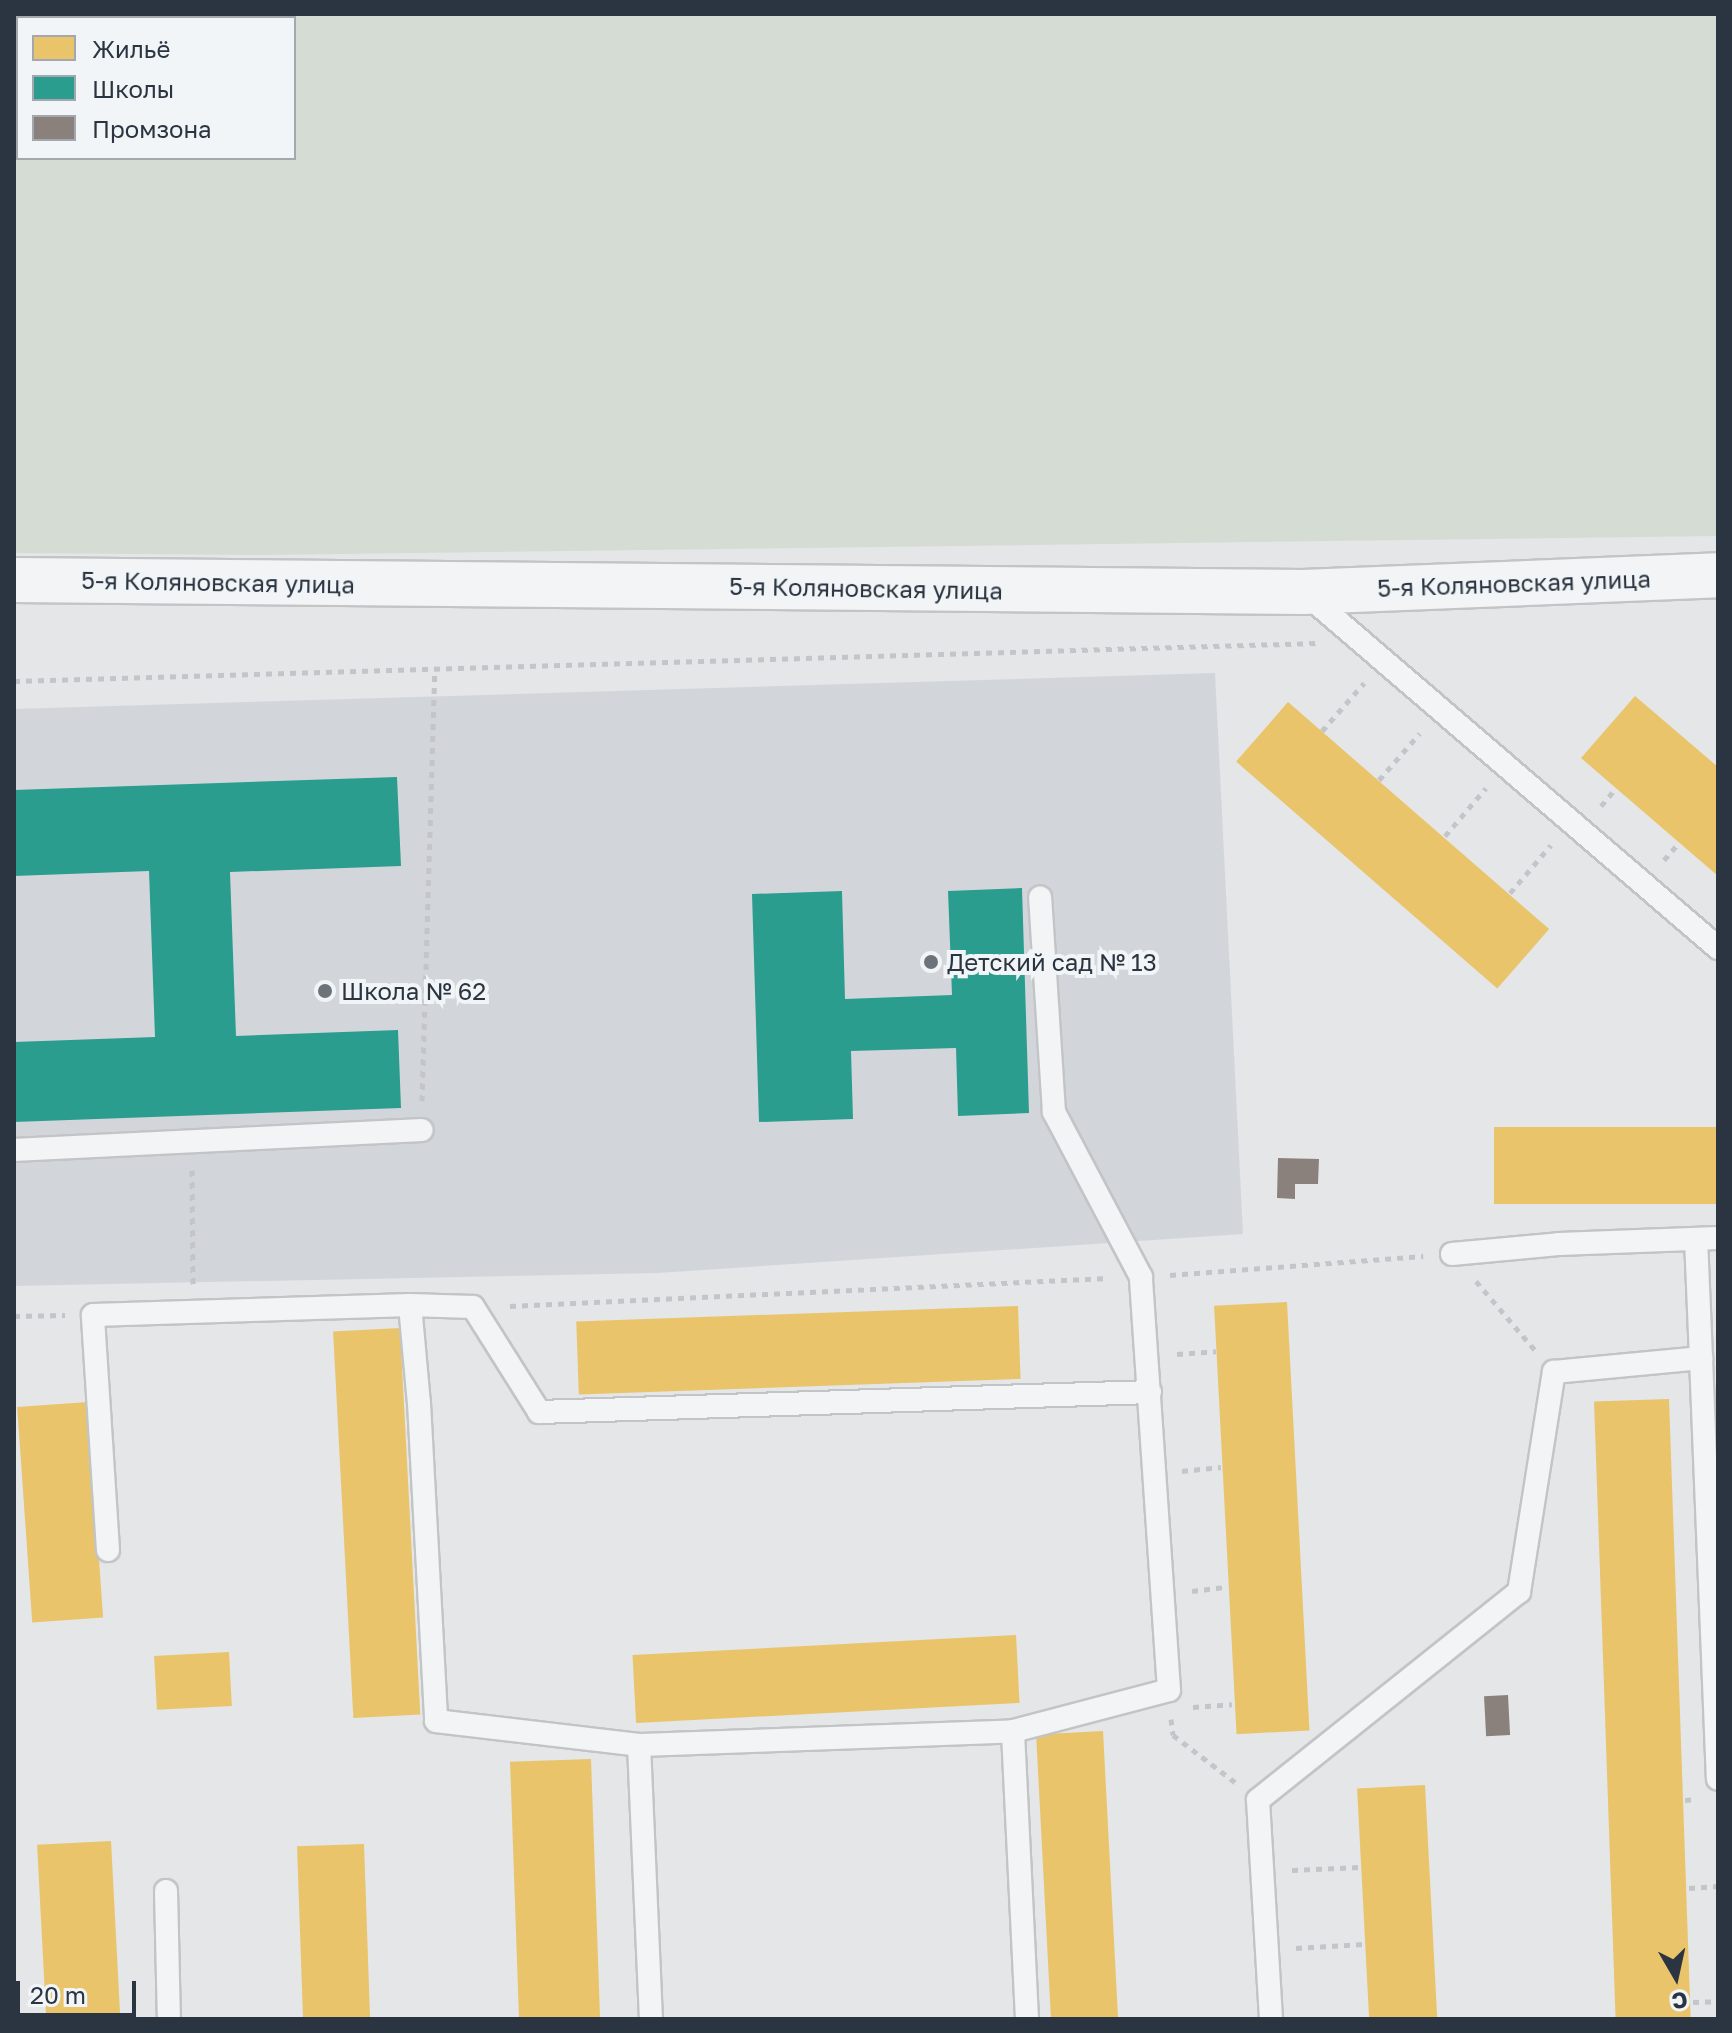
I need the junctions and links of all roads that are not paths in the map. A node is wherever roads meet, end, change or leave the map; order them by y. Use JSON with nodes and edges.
{"nodes":[{"id":1,"x":1718,"y":575,"type":"edge"},
{"id":2,"x":14,"y":580,"type":"edge"},
{"id":3,"x":1303,"y":592,"type":"junction"},
{"id":4,"x":1040,"y":897,"type":"dead end"},
{"id":5,"x":1718,"y":948,"type":"edge"},
{"id":6,"x":422,"y":1130,"type":"road end"},
{"id":7,"x":14,"y":1150,"type":"edge"},
{"id":8,"x":1707,"y":1238,"type":"edge"},
{"id":9,"x":1452,"y":1254,"type":"road end"},
{"id":10,"x":410,"y":1305,"type":"junction"},
{"id":11,"x":1701,"y":1358,"type":"junction"},
{"id":12,"x":1150,"y":1392,"type":"junction"},
{"id":13,"x":108,"y":1550,"type":"dead end"},
{"id":14,"x":1013,"y":1731,"type":"junction"},
{"id":15,"x":639,"y":1745,"type":"junction"},
{"id":16,"x":1718,"y":1779,"type":"edge"},
{"id":17,"x":166,"y":1891,"type":"dead end"},
{"id":18,"x":169,"y":2019,"type":"edge"},
{"id":19,"x":651,"y":2019,"type":"edge"},
{"id":20,"x":1027,"y":2019,"type":"edge"},
{"id":21,"x":1271,"y":2019,"type":"edge"}],
"edges":[{"from":1,"to":3,"type":"street","name":"5-я Коляновская улица"},
{"from":2,"to":3,"type":"street","name":"5-я Коляновская улица"},
{"from":3,"to":5,"type":"lane"},
{"from":4,"to":12,"type":"lane"},
{"from":6,"to":7,"type":"lane"},
{"from":8,"to":9,"type":"lane"},
{"from":8,"to":11,"type":"lane"},
{"from":10,"to":12,"type":"lane"},
{"from":10,"to":13,"type":"lane"},
{"from":10,"to":15,"type":"lane"},
{"from":11,"to":16,"type":"lane"},
{"from":11,"to":21,"type":"lane"},
{"from":12,"to":14,"type":"lane"},
{"from":14,"to":15,"type":"lane"},
{"from":14,"to":20,"type":"lane"},
{"from":15,"to":19,"type":"lane"},
{"from":17,"to":18,"type":"lane"}]}
